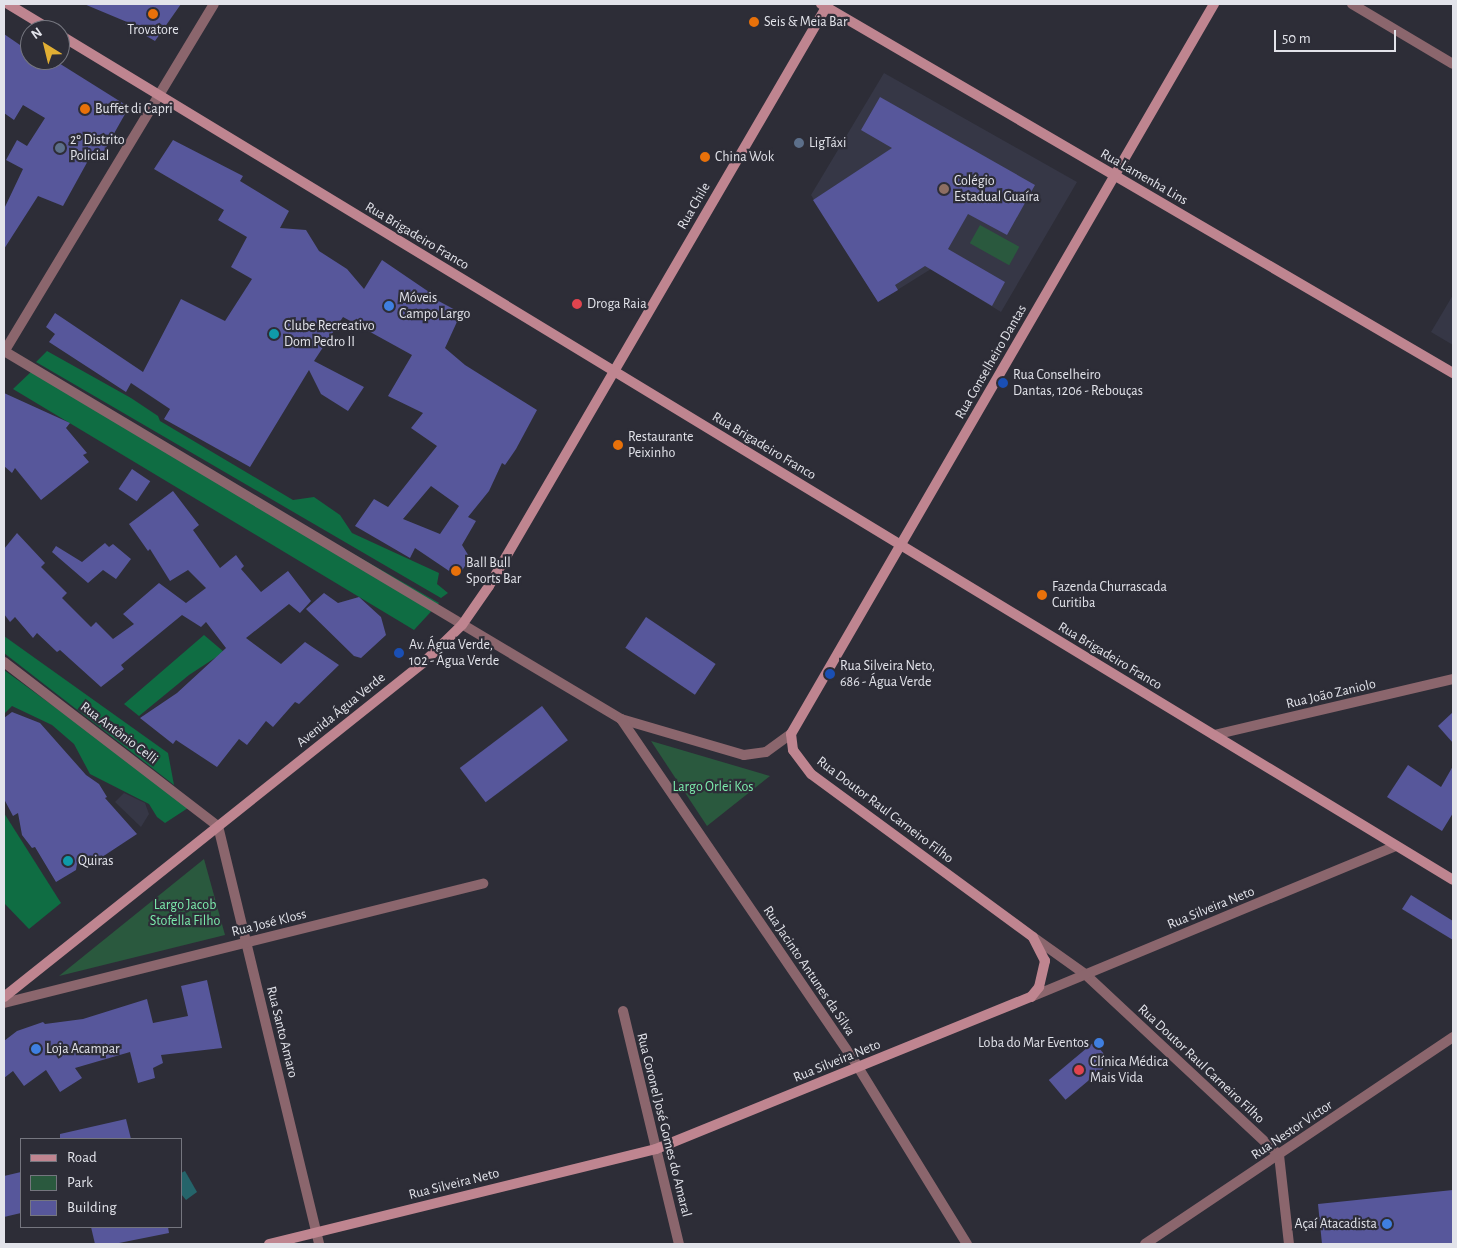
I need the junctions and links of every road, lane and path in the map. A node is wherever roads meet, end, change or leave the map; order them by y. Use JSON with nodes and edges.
{"nodes":[{"id":1,"x":8,"y":4,"type":"edge"},
{"id":2,"x":214,"y":4,"type":"edge"},
{"id":3,"x":1214,"y":4,"type":"edge"},
{"id":4,"x":1352,"y":4,"type":"edge"},
{"id":5,"x":825,"y":5,"type":"edge"},
{"id":6,"x":35,"y":20,"type":"edge"},
{"id":7,"x":70,"y":41,"type":"edge"},
{"id":8,"x":1453,"y":64,"type":"edge"},
{"id":9,"x":159,"y":95,"type":"junction"},
{"id":10,"x":1114,"y":175,"type":"junction"},
{"id":11,"x":4,"y":352,"type":"edge"},
{"id":12,"x":614,"y":371,"type":"junction"},
{"id":13,"x":1453,"y":373,"type":"edge"},
{"id":14,"x":900,"y":545,"type":"junction"},
{"id":15,"x":462,"y":625,"type":"junction"},
{"id":16,"x":4,"y":662,"type":"edge"},
{"id":17,"x":1453,"y":679,"type":"edge"},
{"id":18,"x":620,"y":720,"type":"junction"},
{"id":19,"x":791,"y":734,"type":"junction"},
{"id":20,"x":1214,"y":735,"type":"junction"},
{"id":21,"x":218,"y":826,"type":"junction"},
{"id":22,"x":1396,"y":846,"type":"junction"},
{"id":23,"x":1453,"y":880,"type":"edge"},
{"id":24,"x":483,"y":884,"type":"dead end"},
{"id":25,"x":1034,"y":937,"type":"junction"},
{"id":26,"x":246,"y":943,"type":"junction"},
{"id":27,"x":1085,"y":974,"type":"junction"},
{"id":28,"x":4,"y":997,"type":"edge"},
{"id":29,"x":1031,"y":997,"type":"junction"},
{"id":30,"x":4,"y":1003,"type":"edge"},
{"id":31,"x":623,"y":1011,"type":"dead end"},
{"id":32,"x":1453,"y":1037,"type":"edge"},
{"id":33,"x":858,"y":1067,"type":"junction"},
{"id":34,"x":656,"y":1148,"type":"junction"},
{"id":35,"x":1279,"y":1155,"type":"junction"},
{"id":36,"x":317,"y":1232,"type":"junction"},
{"id":37,"x":268,"y":1244,"type":"edge"},
{"id":38,"x":319,"y":1244,"type":"edge"},
{"id":39,"x":679,"y":1244,"type":"edge"},
{"id":40,"x":967,"y":1244,"type":"edge"},
{"id":41,"x":1145,"y":1244,"type":"edge"},
{"id":42,"x":1289,"y":1244,"type":"edge"}],
"edges":[{"from":1,"to":6,"type":"main road"},
{"from":2,"to":9,"type":"street"},
{"from":3,"to":10,"type":"main road","name":"Rua Conselheiro Dantas"},
{"from":4,"to":8,"type":"street"},
{"from":5,"to":10,"type":"main road","name":"Rua Lamenha Lins"},
{"from":5,"to":12,"type":"main road","name":"Rua Chile"},
{"from":7,"to":9,"type":"main road","name":"Rua Brigadeiro Franco"},
{"from":9,"to":11,"type":"street"},
{"from":9,"to":12,"type":"main road","name":"Rua Brigadeiro Franco"},
{"from":10,"to":13,"type":"main road","name":"Rua Lamenha Lins"},
{"from":10,"to":14,"type":"main road","name":"Rua Conselheiro Dantas"},
{"from":11,"to":15,"type":"street"},
{"from":12,"to":14,"type":"main road","name":"Rua Brigadeiro Franco"},
{"from":12,"to":15,"type":"main road","name":"Avenida Água Verde"},
{"from":14,"to":19,"type":"main road","name":"Rua Conselheiro Dantas"},
{"from":14,"to":20,"type":"main road","name":"Rua Brigadeiro Franco"},
{"from":15,"to":18,"type":"street"},
{"from":15,"to":21,"type":"main road","name":"Avenida Água Verde"},
{"from":16,"to":21,"type":"street","name":"Rua Antônio Celli"},
{"from":17,"to":20,"type":"street","name":"Rua João Zaniolo"},
{"from":18,"to":19,"type":"street"},
{"from":18,"to":33,"type":"street","name":"Rua Jacinto Antunes da Silva"},
{"from":19,"to":25,"type":"main road","name":"Rua Doutor Raul Carneiro Filho"},
{"from":20,"to":22,"type":"main road","name":"Rua Brigadeiro Franco"},
{"from":21,"to":26,"type":"street","name":"Rua Santo Amaro"},
{"from":21,"to":28,"type":"main road","name":"Avenida Água Verde"},
{"from":22,"to":23,"type":"main road","name":"Rua Brigadeiro Franco"},
{"from":22,"to":27,"type":"street","name":"Rua Silveira Neto"},
{"from":24,"to":26,"type":"street","name":"Rua José Kloss"},
{"from":25,"to":27,"type":"street","name":"Rua Doutor Raul Carneiro Filho"},
{"from":25,"to":29,"type":"main road"},
{"from":26,"to":30,"type":"street","name":"Rua José Kloss"},
{"from":26,"to":36,"type":"street","name":"Rua Santo Amaro"},
{"from":27,"to":29,"type":"street","name":"Rua Silveira Neto"},
{"from":27,"to":35,"type":"street","name":"Rua Doutor Raul Carneiro Filho"},
{"from":29,"to":33,"type":"main road","name":"Rua Silveira Neto"},
{"from":31,"to":34,"type":"street","name":"Rua Coronel José Gomes do Amaral"},
{"from":32,"to":35,"type":"street","name":"Rua Nestor Victor"},
{"from":33,"to":34,"type":"main road","name":"Rua Silveira Neto"},
{"from":33,"to":40,"type":"street","name":"Rua Jacinto Antunes da Silva"},
{"from":34,"to":36,"type":"main road","name":"Rua Silveira Neto"},
{"from":34,"to":39,"type":"street","name":"Rua Coronel José Gomes do Amaral"},
{"from":35,"to":41,"type":"street","name":"Rua Nestor Victor"},
{"from":35,"to":42,"type":"street"},
{"from":36,"to":37,"type":"main road","name":"Rua Silveira Neto"},
{"from":36,"to":38,"type":"street","name":"Rua Santo Amaro"}]}
